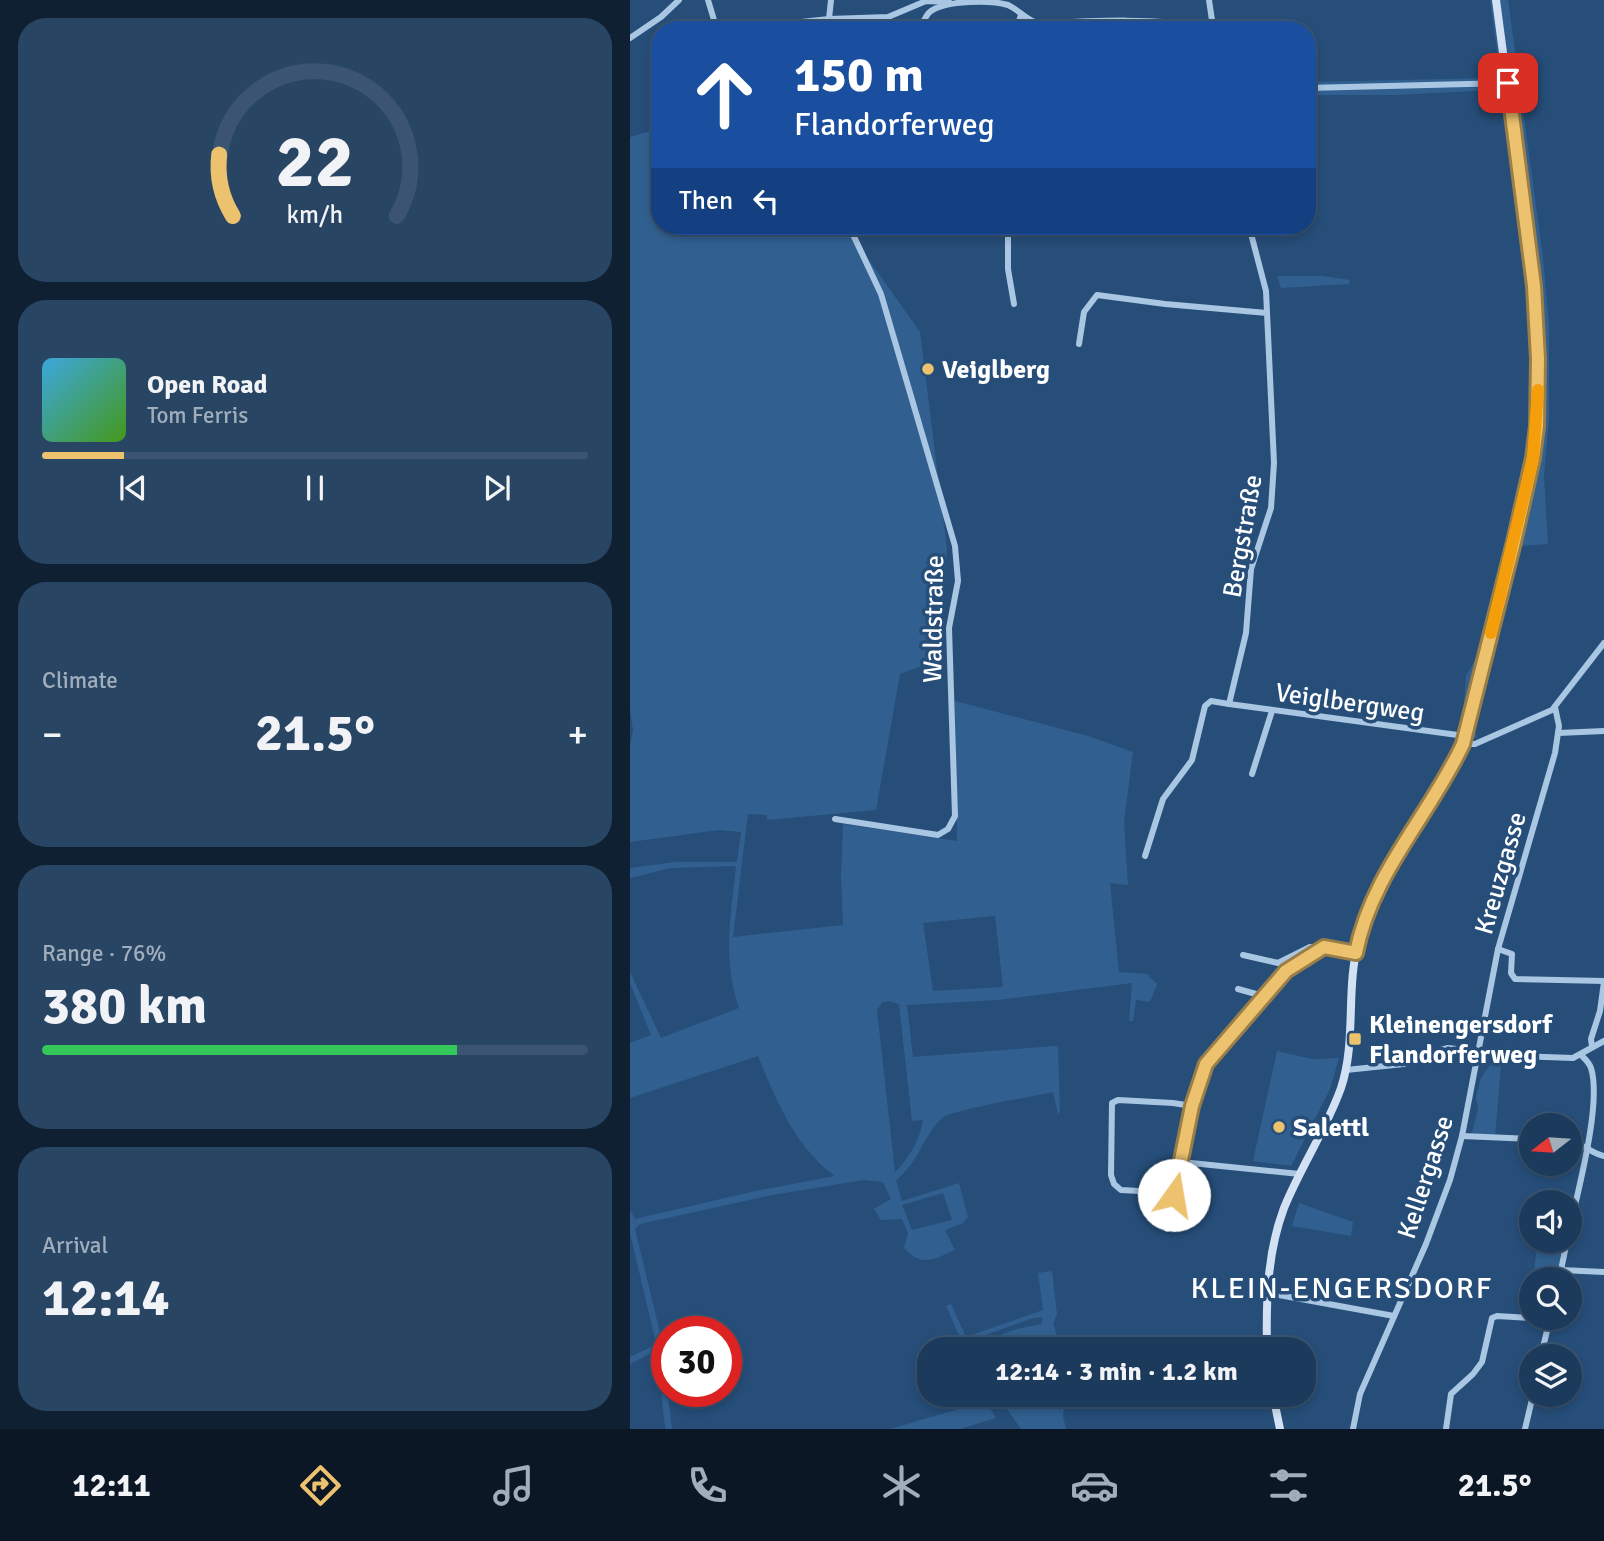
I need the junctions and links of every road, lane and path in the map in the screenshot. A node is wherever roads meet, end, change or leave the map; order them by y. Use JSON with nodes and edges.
{"nodes":[{"id":1,"x":679,"y":0,"type":"edge"},
{"id":2,"x":708,"y":0,"type":"edge"},
{"id":3,"x":831,"y":0,"type":"edge"},
{"id":4,"x":1209,"y":0,"type":"edge"},
{"id":5,"x":1496,"y":0,"type":"edge"},
{"id":6,"x":954,"y":2,"type":"junction"},
{"id":7,"x":1021,"y":15,"type":"junction"},
{"id":8,"x":829,"y":19,"type":"junction"},
{"id":9,"x":655,"y":21,"type":"edge"},
{"id":10,"x":714,"y":21,"type":"edge"},
{"id":11,"x":810,"y":21,"type":"edge"},
{"id":12,"x":924,"y":21,"type":"edge"},
{"id":13,"x":1019,"y":21,"type":"edge"},
{"id":14,"x":1031,"y":21,"type":"edge"},
{"id":15,"x":1085,"y":21,"type":"edge"},
{"id":16,"x":1157,"y":21,"type":"edge"},
{"id":17,"x":1213,"y":21,"type":"edge"},
{"id":18,"x":651,"y":24,"type":"edge"},
{"id":19,"x":630,"y":38,"type":"edge"},
{"id":20,"x":1508,"y":83,"type":"junction"},
{"id":21,"x":1316,"y":88,"type":"edge"},
{"id":22,"x":853,"y":235,"type":"edge"},
{"id":23,"x":1008,"y":235,"type":"edge"},
{"id":24,"x":1252,"y":235,"type":"edge"},
{"id":25,"x":1014,"y":304,"type":"dead end"},
{"id":26,"x":1267,"y":313,"type":"junction"},
{"id":27,"x":1079,"y":344,"type":"dead end"},
{"id":28,"x":1604,"y":643,"type":"edge"},
{"id":29,"x":1229,"y":704,"type":"junction"},
{"id":30,"x":1555,"y":708,"type":"junction"},
{"id":31,"x":1272,"y":711,"type":"junction"},
{"id":32,"x":1604,"y":731,"type":"edge"},
{"id":33,"x":1558,"y":733,"type":"junction"},
{"id":34,"x":1464,"y":740,"type":"junction"},
{"id":35,"x":1252,"y":774,"type":"dead end"},
{"id":36,"x":835,"y":819,"type":"dead end"},
{"id":37,"x":1145,"y":856,"type":"dead end"},
{"id":38,"x":1324,"y":947,"type":"junction"},
{"id":39,"x":1498,"y":949,"type":"junction"},
{"id":40,"x":1356,"y":953,"type":"junction"},
{"id":41,"x":1243,"y":955,"type":"dead end"},
{"id":42,"x":1604,"y":981,"type":"edge"},
{"id":43,"x":1238,"y":989,"type":"dead end"},
{"id":44,"x":1263,"y":996,"type":"junction"},
{"id":45,"x":1604,"y":1041,"type":"edge"},
{"id":46,"x":1592,"y":1048,"type":"junction"},
{"id":47,"x":1479,"y":1051,"type":"junction"},
{"id":48,"x":1581,"y":1055,"type":"junction"},
{"id":49,"x":1346,"y":1069,"type":"junction"},
{"id":50,"x":1192,"y":1106,"type":"junction"},
{"id":51,"x":1462,"y":1136,"type":"junction"},
{"id":52,"x":1519,"y":1138,"type":"edge"},
{"id":53,"x":1582,"y":1144,"type":"edge"},
{"id":54,"x":1588,"y":1149,"type":"junction"},
{"id":55,"x":1604,"y":1156,"type":"edge"},
{"id":56,"x":1181,"y":1162,"type":"junction"},
{"id":57,"x":1300,"y":1174,"type":"junction"},
{"id":58,"x":1174,"y":1187,"type":"junction"},
{"id":59,"x":1579,"y":1190,"type":"edge"},
{"id":60,"x":1167,"y":1229,"type":"dead end"},
{"id":61,"x":1582,"y":1271,"type":"edge"},
{"id":62,"x":1604,"y":1272,"type":"edge"},
{"id":63,"x":1268,"y":1293,"type":"junction"},
{"id":64,"x":1394,"y":1316,"type":"junction"},
{"id":65,"x":1519,"y":1317,"type":"edge"},
{"id":66,"x":1267,"y":1337,"type":"edge"},
{"id":67,"x":1275,"y":1407,"type":"edge"},
{"id":68,"x":1530,"y":1407,"type":"edge"},
{"id":69,"x":1280,"y":1429,"type":"edge"},
{"id":70,"x":1353,"y":1429,"type":"edge"},
{"id":71,"x":1446,"y":1429,"type":"edge"},
{"id":72,"x":1525,"y":1429,"type":"edge"}],
"edges":[{"from":1,"to":9,"type":"street"},
{"from":2,"to":10,"type":"street"},
{"from":3,"to":8,"type":"street"},
{"from":4,"to":17,"type":"street"},
{"from":5,"to":20,"type":"main road"},
{"from":6,"to":7,"type":"street"},
{"from":6,"to":8,"type":"street"},
{"from":6,"to":12,"type":"street"},
{"from":7,"to":13,"type":"street"},
{"from":7,"to":14,"type":"street"},
{"from":8,"to":11,"type":"street"},
{"from":15,"to":16,"type":"street"},
{"from":18,"to":19,"type":"street"},
{"from":20,"to":21,"type":"street"},
{"from":20,"to":34,"type":"main road"},
{"from":22,"to":36,"type":"street","name":"Waldstraße"},
{"from":23,"to":25,"type":"street"},
{"from":24,"to":26,"type":"street","name":"Bergstraße"},
{"from":26,"to":27,"type":"street"},
{"from":26,"to":29,"type":"street","name":"Bergstraße"},
{"from":28,"to":30,"type":"street"},
{"from":29,"to":31,"type":"street","name":"Veiglbergweg"},
{"from":29,"to":37,"type":"street"},
{"from":30,"to":33,"type":"street","name":"Kreuzgasse"},
{"from":30,"to":34,"type":"street"},
{"from":31,"to":34,"type":"street","name":"Veiglbergweg"},
{"from":31,"to":35,"type":"street"},
{"from":32,"to":33,"type":"street"},
{"from":33,"to":39,"type":"street","name":"Kreuzgasse"},
{"from":34,"to":40,"type":"main road"},
{"from":38,"to":40,"type":"street"},
{"from":38,"to":41,"type":"street"},
{"from":38,"to":44,"type":"street"},
{"from":39,"to":42,"type":"street"},
{"from":39,"to":47,"type":"street","name":"Kreuzgasse"},
{"from":40,"to":49,"type":"main road"},
{"from":42,"to":46,"type":"street"},
{"from":43,"to":44,"type":"street"},
{"from":44,"to":50,"type":"street"},
{"from":45,"to":46,"type":"street"},
{"from":46,"to":48,"type":"street"},
{"from":47,"to":48,"type":"street"},
{"from":47,"to":49,"type":"street"},
{"from":47,"to":51,"type":"street","name":"Kellergasse"},
{"from":48,"to":54,"type":"street"},
{"from":49,"to":57,"type":"main road"},
{"from":50,"to":56,"type":"street"},
{"from":50,"to":58,"type":"street"},
{"from":51,"to":52,"type":"street"},
{"from":51,"to":64,"type":"street","name":"Kellergasse"},
{"from":53,"to":54,"type":"street"},
{"from":54,"to":55,"type":"street"},
{"from":54,"to":59,"type":"street"},
{"from":56,"to":57,"type":"street"},
{"from":56,"to":58,"type":"street"},
{"from":57,"to":63,"type":"main road"},
{"from":58,"to":60,"type":"street"},
{"from":61,"to":62,"type":"street"},
{"from":63,"to":64,"type":"street"},
{"from":63,"to":66,"type":"main road"},
{"from":64,"to":70,"type":"street","name":"Kellergasse"},
{"from":65,"to":71,"type":"street"},
{"from":67,"to":69,"type":"main road"},
{"from":68,"to":72,"type":"street"}]}
